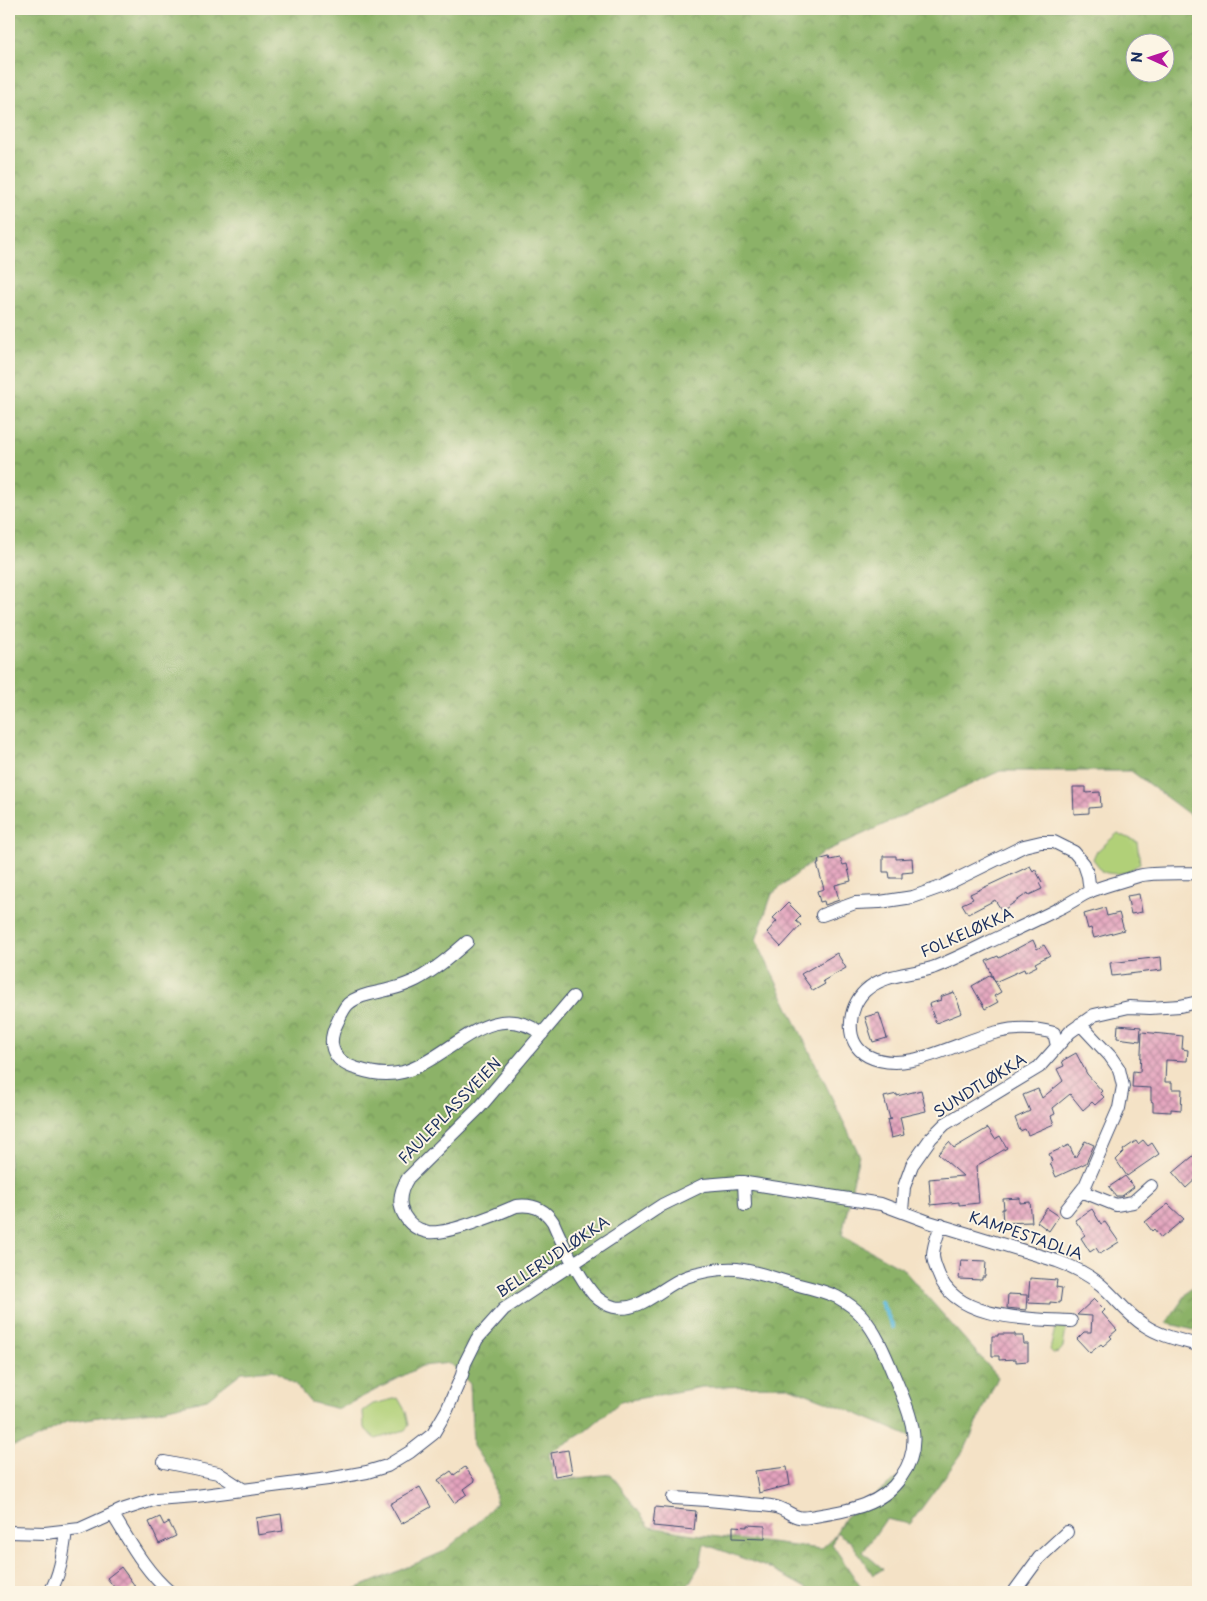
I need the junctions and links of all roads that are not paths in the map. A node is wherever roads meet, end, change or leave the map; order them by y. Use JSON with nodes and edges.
{"nodes":[{"id":1,"x":1198,"y":873,"type":"edge"},
{"id":2,"x":1090,"y":892,"type":"junction"},
{"id":3,"x":822,"y":915,"type":"dead end"},
{"id":4,"x":467,"y":942,"type":"dead end"},
{"id":5,"x":572,"y":997,"type":"dead end"},
{"id":6,"x":1198,"y":1002,"type":"edge"},
{"id":7,"x":1080,"y":1024,"type":"junction"},
{"id":8,"x":542,"y":1034,"type":"junction"},
{"id":9,"x":1057,"y":1046,"type":"junction"},
{"id":10,"x":744,"y":1182,"type":"junction"},
{"id":11,"x":1151,"y":1186,"type":"dead end"},
{"id":12,"x":1081,"y":1191,"type":"junction"},
{"id":13,"x":880,"y":1204,"type":"joint"},
{"id":14,"x":745,"y":1205,"type":"dead end"},
{"id":15,"x":1066,"y":1210,"type":"dead end"},
{"id":16,"x":902,"y":1211,"type":"junction"},
{"id":17,"x":941,"y":1225,"type":"junction"},
{"id":18,"x":574,"y":1262,"type":"junction"},
{"id":19,"x":1071,"y":1321,"type":"dead end"},
{"id":20,"x":1198,"y":1345,"type":"edge"},
{"id":21,"x":164,"y":1462,"type":"dead end"},
{"id":22,"x":244,"y":1490,"type":"junction"},
{"id":23,"x":673,"y":1498,"type":"dead end"},
{"id":24,"x":113,"y":1515,"type":"junction"},
{"id":25,"x":66,"y":1531,"type":"junction"},
{"id":26,"x":9,"y":1532,"type":"edge"},
{"id":27,"x":1067,"y":1532,"type":"dead end"},
{"id":28,"x":50,"y":1592,"type":"edge"},
{"id":29,"x":170,"y":1592,"type":"edge"},
{"id":30,"x":1014,"y":1592,"type":"edge"}],
"edges":[{"from":1,"to":2,"type":"street","name":"FOLKELØKKA"},
{"from":2,"to":3,"type":"street"},
{"from":2,"to":9,"type":"street","name":"FOLKELØKKA"},
{"from":4,"to":8,"type":"street"},
{"from":5,"to":8,"type":"street","name":"FAULEPLASSVEIEN"},
{"from":6,"to":7,"type":"street","name":"SUNDTLØKKA"},
{"from":7,"to":9,"type":"street","name":"SUNDTLØKKA"},
{"from":7,"to":12,"type":"street"},
{"from":8,"to":18,"type":"street","name":"FAULEPLASSVEIEN"},
{"from":9,"to":16,"type":"street","name":"SUNDTLØKKA"},
{"from":10,"to":13,"type":"street","name":"BELLERUDLØKKA"},
{"from":10,"to":14,"type":"street"},
{"from":10,"to":18,"type":"street","name":"BELLERUDLØKKA"},
{"from":11,"to":12,"type":"street"},
{"from":12,"to":15,"type":"street"},
{"from":13,"to":16,"type":"street","name":"KAMPESTADLIA"},
{"from":16,"to":17,"type":"street","name":"KAMPESTADLIA"},
{"from":17,"to":19,"type":"street"},
{"from":17,"to":20,"type":"street","name":"KAMPESTADLIA"},
{"from":18,"to":22,"type":"street","name":"BELLERUDLØKKA"},
{"from":18,"to":23,"type":"street","name":"FAULEPLASSVEIEN"},
{"from":21,"to":22,"type":"street"},
{"from":22,"to":24,"type":"street","name":"BELLERUDLØKKA"},
{"from":24,"to":25,"type":"street","name":"BELLERUDLØKKA"},
{"from":24,"to":29,"type":"street"},
{"from":25,"to":26,"type":"street","name":"BELLERUDLØKKA"},
{"from":25,"to":28,"type":"street"},
{"from":27,"to":30,"type":"street"}]}
